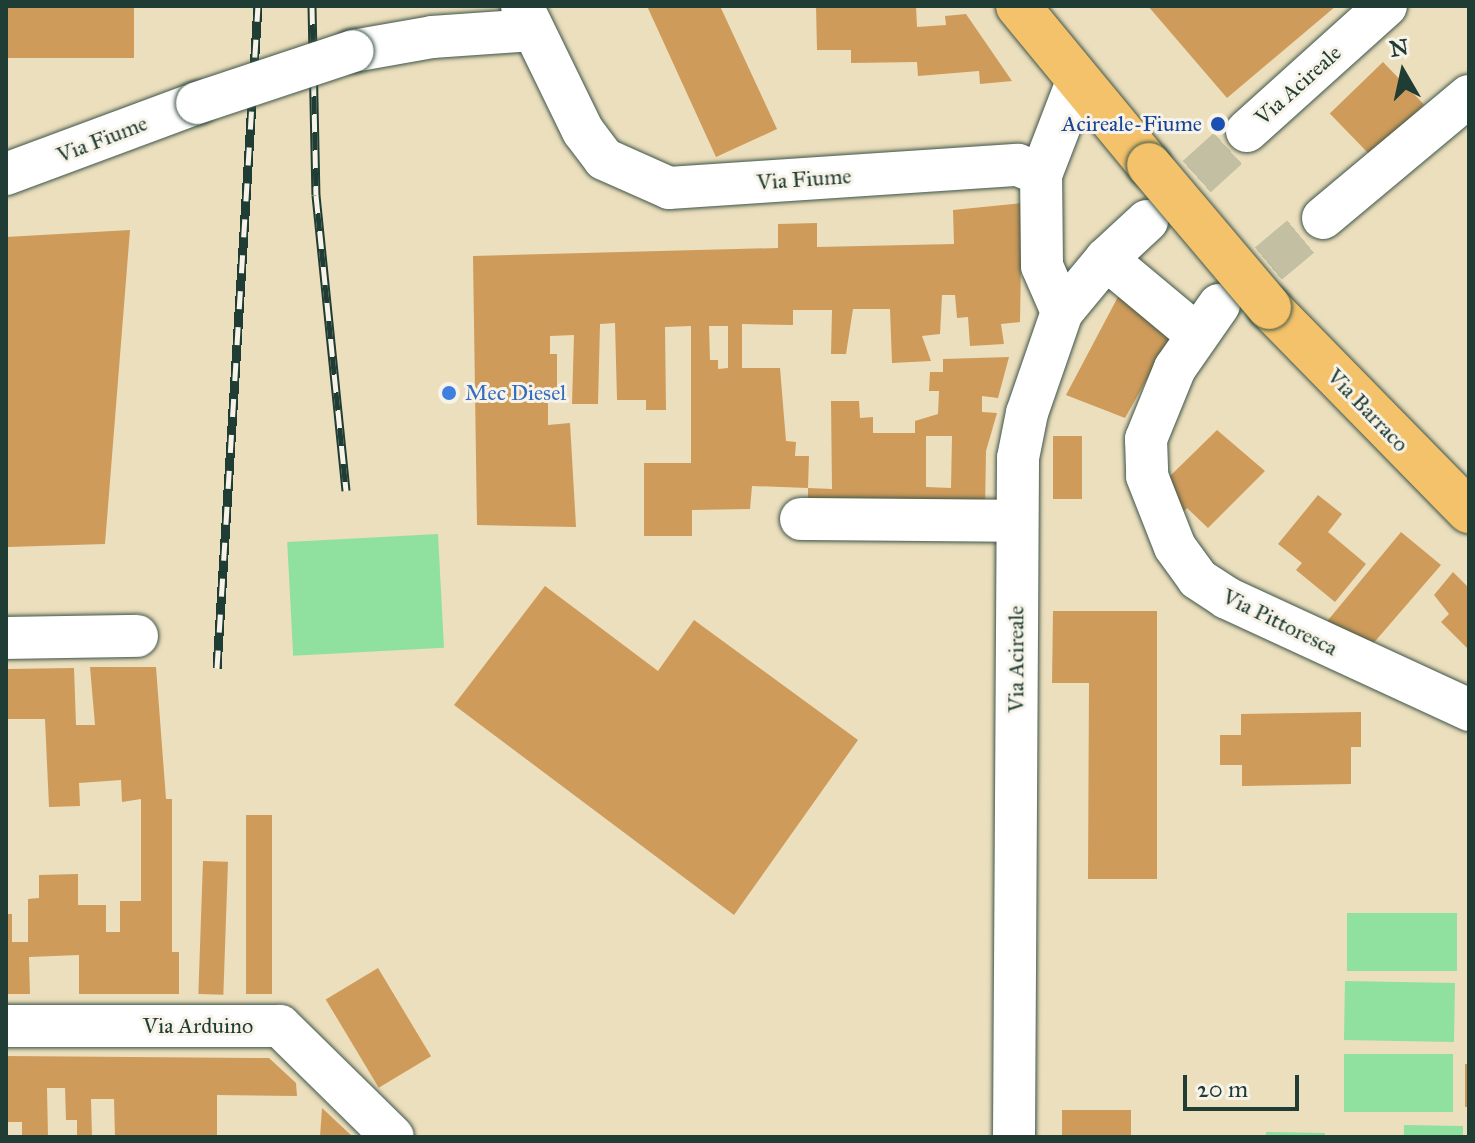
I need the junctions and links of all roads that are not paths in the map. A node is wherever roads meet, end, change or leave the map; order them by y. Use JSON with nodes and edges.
{"nodes":[{"id":1,"x":432,"y":6,"type":"edge"},
{"id":2,"x":1018,"y":6,"type":"edge"},
{"id":3,"x":1386,"y":6,"type":"edge"},
{"id":4,"x":527,"y":18,"type":"edge"},
{"id":5,"x":353,"y":51,"type":"junction"},
{"id":6,"x":1078,"y":79,"type":"junction"},
{"id":7,"x":1469,"y":96,"type":"edge"},
{"id":8,"x":1247,"y":131,"type":"tunnel mouth"},
{"id":9,"x":6,"y":174,"type":"edge"},
{"id":10,"x":1041,"y":175,"type":"junction"},
{"id":11,"x":1323,"y":218,"type":"tunnel mouth"},
{"id":12,"x":1147,"y":221,"type":"tunnel mouth"},
{"id":13,"x":1106,"y":259,"type":"junction"},
{"id":14,"x":1062,"y":312,"type":"junction"},
{"id":15,"x":1469,"y":511,"type":"edge"},
{"id":16,"x":801,"y":519,"type":"dead end"},
{"id":17,"x":1016,"y":521,"type":"junction"},
{"id":18,"x":137,"y":636,"type":"dead end"},
{"id":19,"x":6,"y":638,"type":"edge"},
{"id":20,"x":1469,"y":710,"type":"edge"},
{"id":21,"x":6,"y":1026,"type":"edge"},
{"id":22,"x":393,"y":1137,"type":"edge"},
{"id":23,"x":1014,"y":1137,"type":"edge"}],
"edges":[{"from":1,"to":5,"type":"street"},
{"from":2,"to":6,"type":"main road"},
{"from":3,"to":8,"type":"street","name":"Via Acireale"},
{"from":4,"to":5,"type":"street"},
{"from":4,"to":10,"type":"street","name":"Via Fiume"},
{"from":5,"to":9,"type":"street","name":"Via Fiume","bridge":true},
{"from":6,"to":10,"type":"street"},
{"from":6,"to":15,"type":"main road","name":"Via Barraco","bridge":true},
{"from":7,"to":11,"type":"street"},
{"from":10,"to":14,"type":"street"},
{"from":12,"to":13,"type":"street","name":"Via Acireale"},
{"from":13,"to":14,"type":"street","name":"Via Acireale"},
{"from":13,"to":20,"type":"street","name":"Via Pittoresca"},
{"from":14,"to":17,"type":"street","name":"Via Acireale"},
{"from":16,"to":17,"type":"street"},
{"from":17,"to":23,"type":"street","name":"Via Acireale"},
{"from":18,"to":19,"type":"street"},
{"from":21,"to":22,"type":"street","name":"Via Arduino"}]}
